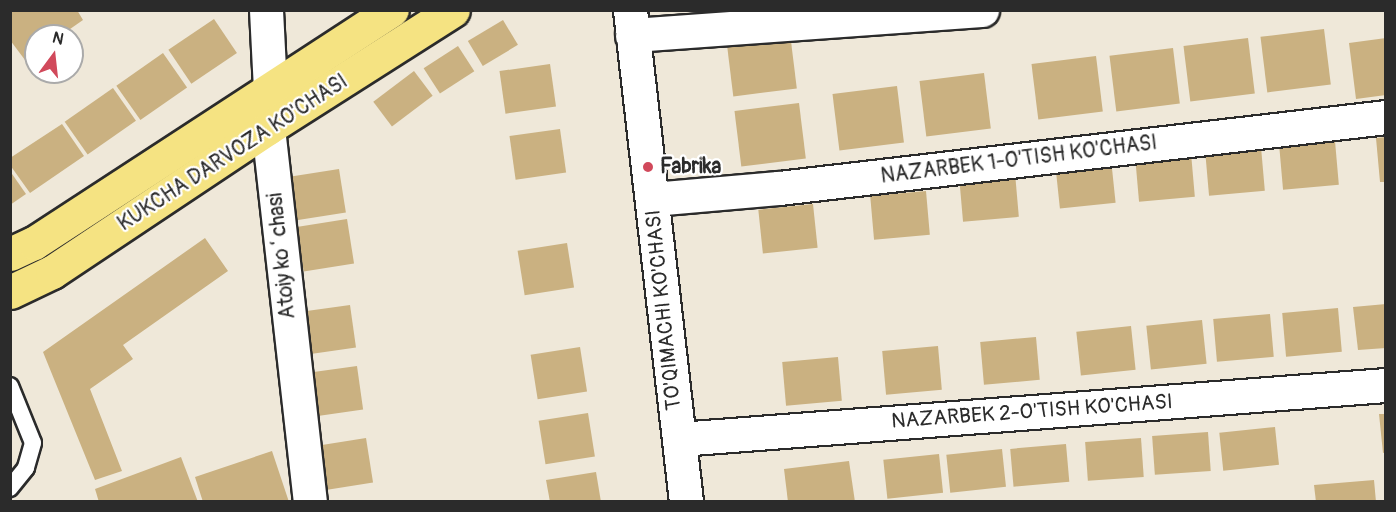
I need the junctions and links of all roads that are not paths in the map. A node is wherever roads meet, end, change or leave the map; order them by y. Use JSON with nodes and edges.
{"nodes":[{"id":1,"x":266,"y":10,"type":"edge"},
{"id":2,"x":392,"y":10,"type":"edge"},
{"id":3,"x":453,"y":10,"type":"edge"},
{"id":4,"x":982,"y":10,"type":"edge"},
{"id":5,"x":631,"y":23,"type":"edge"},
{"id":6,"x":270,"y":88,"type":"junction"},
{"id":7,"x":1386,"y":117,"type":"edge"},
{"id":8,"x":268,"y":128,"type":"junction"},
{"id":9,"x":652,"y":199,"type":"junction"},
{"id":10,"x":10,"y":254,"type":"edge"},
{"id":11,"x":10,"y":292,"type":"edge"},
{"id":12,"x":1386,"y":385,"type":"edge"},
{"id":13,"x":10,"y":386,"type":"edge"},
{"id":14,"x":679,"y":440,"type":"junction"},
{"id":15,"x":10,"y":488,"type":"edge"},
{"id":16,"x":310,"y":501,"type":"edge"},
{"id":17,"x":686,"y":501,"type":"edge"}],
"edges":[{"from":1,"to":6,"type":"street","name":"Atoiy koʻchasi"},
{"from":2,"to":6,"type":"main road","name":"KUKCHA DARVOZA KO'CHASI"},
{"from":3,"to":8,"type":"main road","name":"KUKCHA DARVOZA KO'CHASI"},
{"from":4,"to":5,"type":"street"},
{"from":5,"to":9,"type":"street","name":"TO'QIMACHI KO'CHASI"},
{"from":6,"to":8,"type":"street","name":"Atoiy koʻchasi"},
{"from":6,"to":10,"type":"main road","name":"KUKCHA DARVOZA KO'CHASI"},
{"from":7,"to":9,"type":"street","name":"NAZARBEK 1-O'TISH KO'CHASI"},
{"from":8,"to":11,"type":"main road","name":"KUKCHA DARVOZA KO'CHASI"},
{"from":8,"to":16,"type":"street","name":"Atoiy koʻchasi"},
{"from":9,"to":14,"type":"street","name":"TO'QIMACHI KO'CHASI"},
{"from":12,"to":14,"type":"street","name":"NAZARBEK 2-O'TISH KO'CHASI"},
{"from":13,"to":15,"type":"lane"},
{"from":14,"to":17,"type":"street","name":"TO'QIMACHI KO'CHASI"}]}
